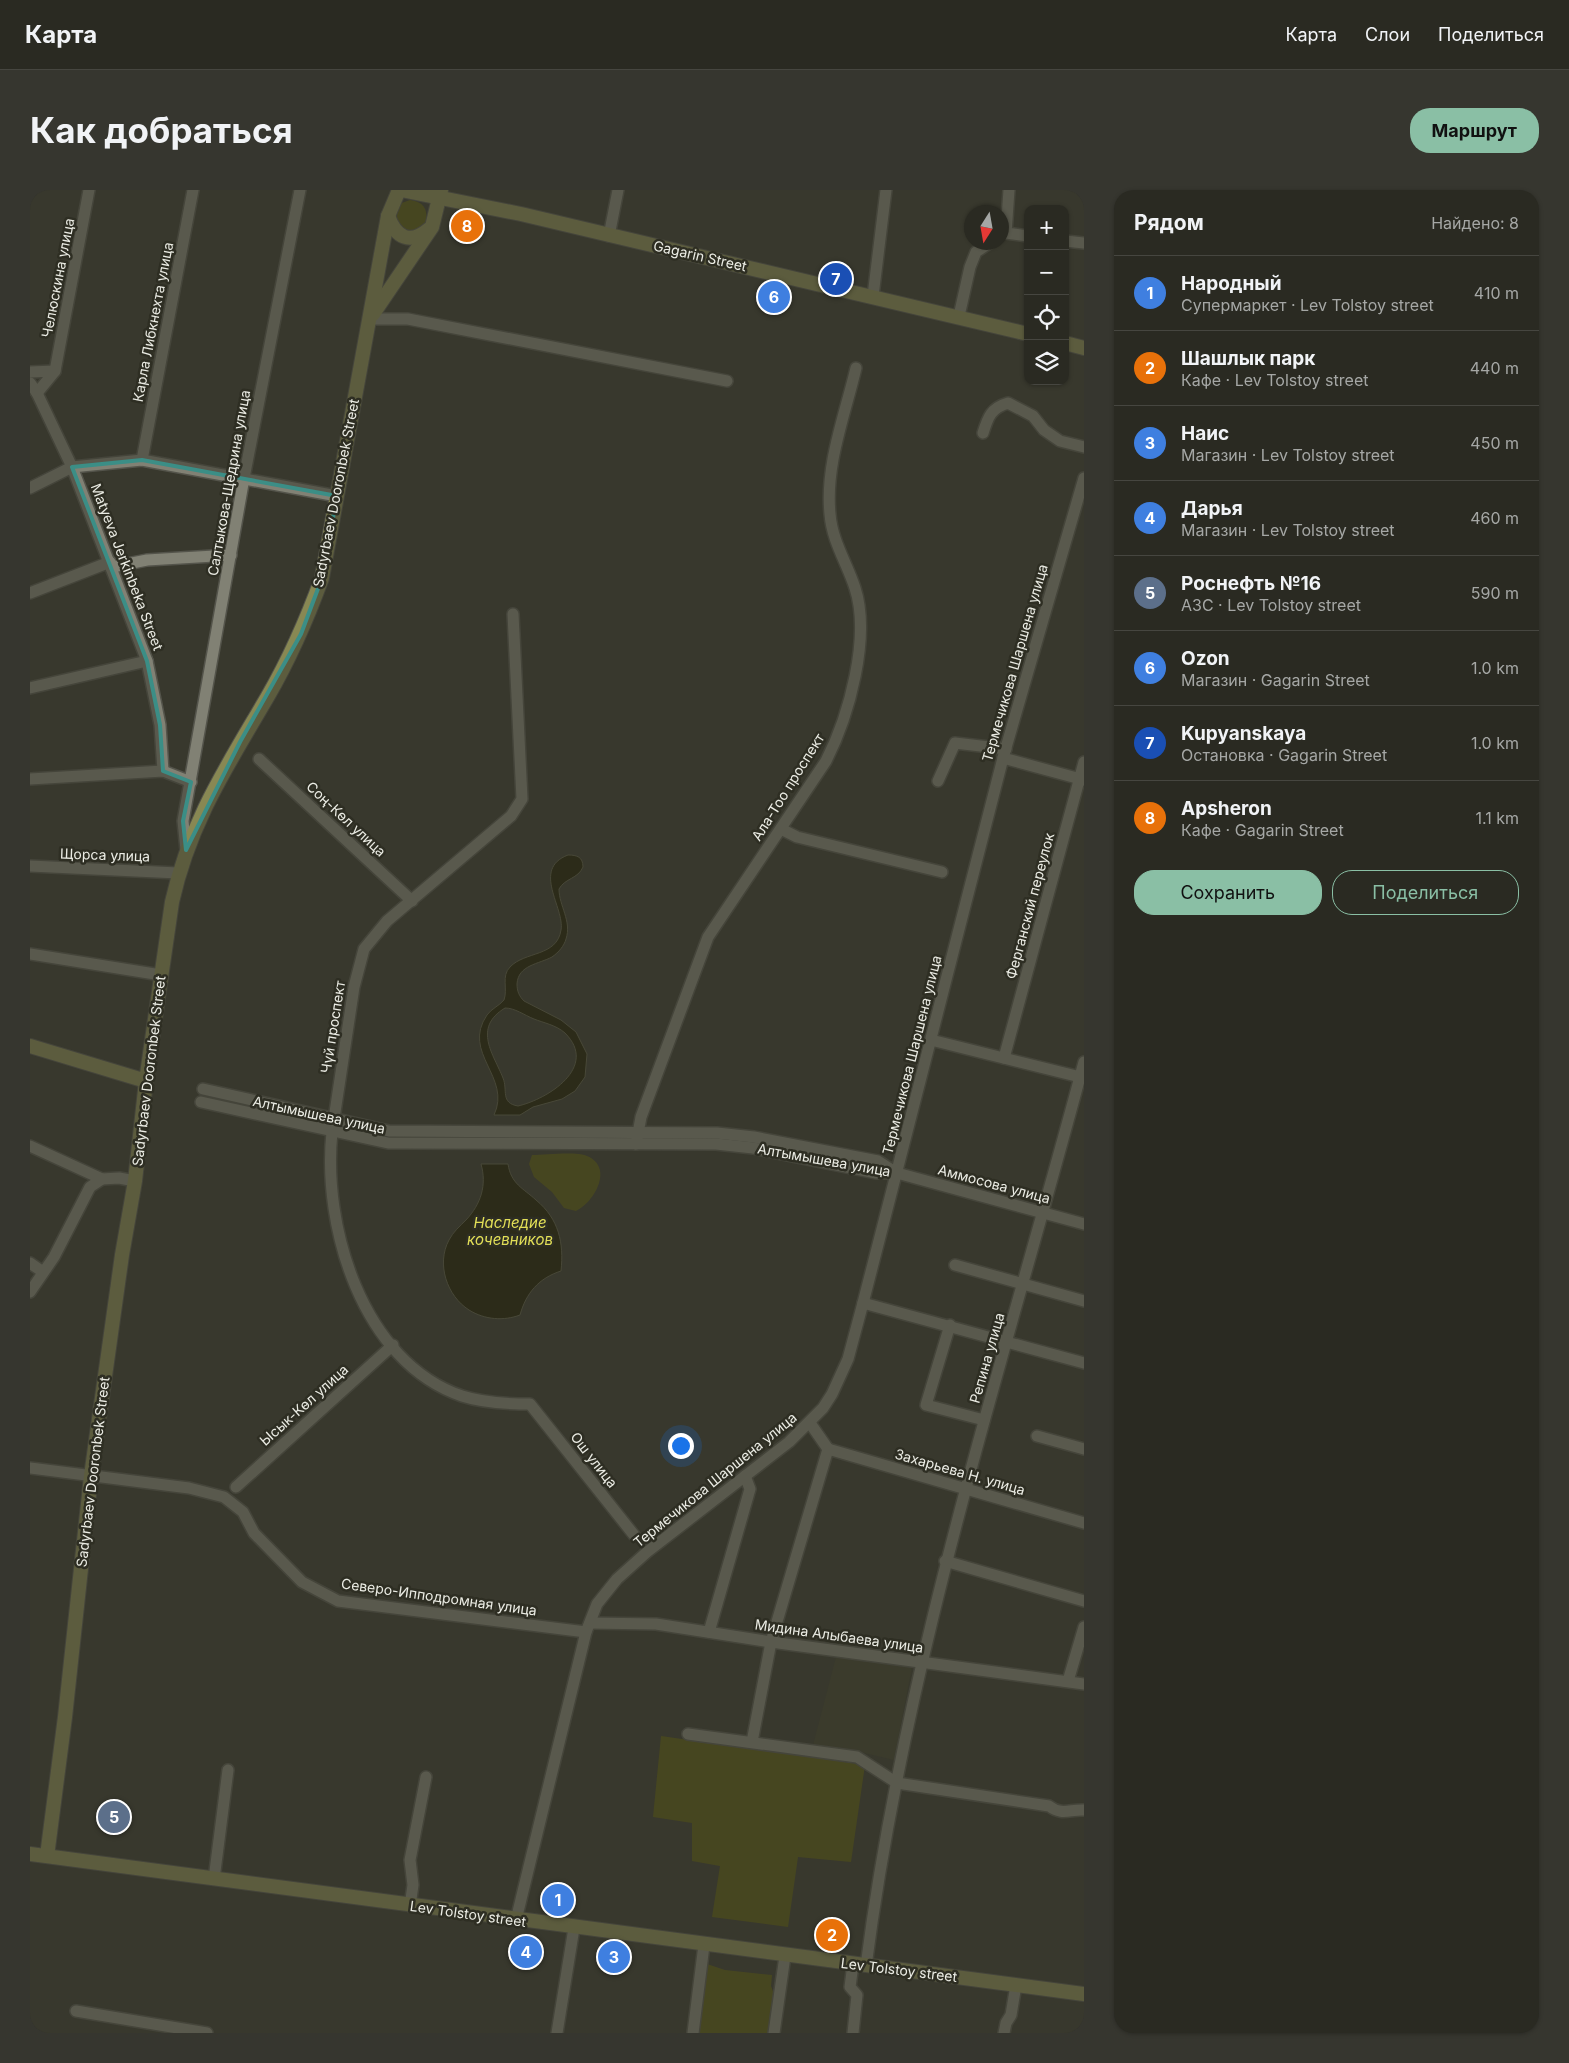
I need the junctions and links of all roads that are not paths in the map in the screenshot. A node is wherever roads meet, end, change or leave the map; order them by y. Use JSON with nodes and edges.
{"nodes":[{"id":1,"x":90,"y":190,"type":"edge"},
{"id":2,"x":193,"y":190,"type":"edge"},
{"id":3,"x":300,"y":190,"type":"edge"},
{"id":4,"x":400,"y":190,"type":"edge"},
{"id":5,"x":618,"y":190,"type":"edge"},
{"id":6,"x":886,"y":190,"type":"edge"},
{"id":7,"x":1009,"y":190,"type":"edge"},
{"id":8,"x":440,"y":194,"type":"edge"},
{"id":9,"x":1007,"y":205,"type":"edge"},
{"id":10,"x":388,"y":216,"type":"junction"},
{"id":11,"x":432,"y":227,"type":"junction"},
{"id":12,"x":1009,"y":234,"type":"edge"},
{"id":13,"x":609,"y":236,"type":"junction"},
{"id":14,"x":1024,"y":236,"type":"edge"},
{"id":15,"x":1069,"y":241,"type":"edge"},
{"id":16,"x":1084,"y":243,"type":"edge"},
{"id":17,"x":979,"y":250,"type":"edge"},
{"id":18,"x":873,"y":296,"type":"junction"},
{"id":19,"x":959,"y":316,"type":"junction"},
{"id":20,"x":370,"y":319,"type":"junction"},
{"id":21,"x":1024,"y":333,"type":"edge"},
{"id":22,"x":1069,"y":344,"type":"edge"},
{"id":23,"x":1084,"y":348,"type":"edge"},
{"id":24,"x":856,"y":368,"type":"dead end"},
{"id":25,"x":55,"y":371,"type":"junction"},
{"id":26,"x":30,"y":372,"type":"edge"},
{"id":27,"x":727,"y":381,"type":"dead end"},
{"id":28,"x":30,"y":383,"type":"edge"},
{"id":29,"x":37,"y":393,"type":"junction"},
{"id":30,"x":983,"y":433,"type":"dead end"},
{"id":31,"x":1084,"y":447,"type":"edge"},
{"id":32,"x":142,"y":460,"type":"junction"},
{"id":33,"x":72,"y":467,"type":"junction"},
{"id":34,"x":244,"y":478,"type":"junction"},
{"id":35,"x":1084,"y":478,"type":"edge"},
{"id":36,"x":30,"y":488,"type":"edge"},
{"id":37,"x":337,"y":496,"type":"junction"},
{"id":38,"x":231,"y":555,"type":"junction"},
{"id":39,"x":111,"y":564,"type":"junction"},
{"id":40,"x":30,"y":593,"type":"edge"},
{"id":41,"x":513,"y":614,"type":"dead end"},
{"id":42,"x":147,"y":661,"type":"junction"},
{"id":43,"x":30,"y":688,"type":"edge"},
{"id":44,"x":1005,"y":754,"type":"junction"},
{"id":45,"x":260,"y":759,"type":"dead end"},
{"id":46,"x":1084,"y":762,"type":"edge"},
{"id":47,"x":163,"y":771,"type":"junction"},
{"id":48,"x":30,"y":779,"type":"edge"},
{"id":49,"x":1082,"y":780,"type":"edge"},
{"id":50,"x":938,"y":781,"type":"dead end"},
{"id":51,"x":191,"y":782,"type":"junction"},
{"id":52,"x":781,"y":829,"type":"junction"},
{"id":53,"x":186,"y":850,"type":"junction"},
{"id":54,"x":30,"y":866,"type":"edge"},
{"id":55,"x":178,"y":872,"type":"junction"},
{"id":56,"x":942,"y":872,"type":"dead end"},
{"id":57,"x":412,"y":901,"type":"junction"},
{"id":58,"x":30,"y":954,"type":"edge"},
{"id":59,"x":161,"y":975,"type":"junction"},
{"id":60,"x":931,"y":1040,"type":"junction"},
{"id":61,"x":30,"y":1046,"type":"edge"},
{"id":62,"x":1004,"y":1058,"type":"junction"},
{"id":63,"x":1084,"y":1062,"type":"edge"},
{"id":64,"x":1082,"y":1077,"type":"edge"},
{"id":65,"x":146,"y":1081,"type":"junction"},
{"id":66,"x":203,"y":1089,"type":"dead end"},
{"id":67,"x":201,"y":1102,"type":"dead end"},
{"id":68,"x":333,"y":1126,"type":"junction"},
{"id":69,"x":637,"y":1132,"type":"junction"},
{"id":70,"x":636,"y":1144,"type":"junction"},
{"id":71,"x":30,"y":1146,"type":"edge"},
{"id":72,"x":897,"y":1173,"type":"junction"},
{"id":73,"x":102,"y":1179,"type":"junction"},
{"id":74,"x":135,"y":1181,"type":"junction"},
{"id":75,"x":1044,"y":1213,"type":"junction"},
{"id":76,"x":1084,"y":1224,"type":"edge"},
{"id":77,"x":30,"y":1263,"type":"edge"},
{"id":78,"x":954,"y":1265,"type":"dead end"},
{"id":79,"x":43,"y":1272,"type":"junction"},
{"id":80,"x":1024,"y":1284,"type":"junction"},
{"id":81,"x":30,"y":1292,"type":"edge"},
{"id":82,"x":1084,"y":1301,"type":"edge"},
{"id":83,"x":863,"y":1303,"type":"junction"},
{"id":84,"x":950,"y":1325,"type":"junction"},
{"id":85,"x":1007,"y":1341,"type":"junction"},
{"id":86,"x":393,"y":1345,"type":"junction"},
{"id":87,"x":1084,"y":1363,"type":"edge"},
{"id":88,"x":530,"y":1404,"type":"joint"},
{"id":89,"x":984,"y":1420,"type":"junction"},
{"id":90,"x":810,"y":1423,"type":"junction"},
{"id":91,"x":1037,"y":1436,"type":"dead end"},
{"id":92,"x":828,"y":1449,"type":"junction"},
{"id":93,"x":1084,"y":1449,"type":"edge"},
{"id":94,"x":30,"y":1468,"type":"edge"},
{"id":95,"x":91,"y":1476,"type":"junction"},
{"id":96,"x":745,"y":1476,"type":"junction"},
{"id":97,"x":236,"y":1486,"type":"dead end"},
{"id":98,"x":964,"y":1489,"type":"junction"},
{"id":99,"x":1084,"y":1523,"type":"edge"},
{"id":100,"x":634,"y":1536,"type":"dead end"},
{"id":101,"x":946,"y":1561,"type":"junction"},
{"id":102,"x":1084,"y":1601,"type":"edge"},
{"id":103,"x":588,"y":1627,"type":"junction"},
{"id":104,"x":1084,"y":1627,"type":"edge"},
{"id":105,"x":709,"y":1632,"type":"junction"},
{"id":106,"x":771,"y":1642,"type":"junction"},
{"id":107,"x":922,"y":1663,"type":"junction"},
{"id":108,"x":1068,"y":1681,"type":"junction"},
{"id":109,"x":1084,"y":1684,"type":"edge"},
{"id":110,"x":688,"y":1734,"type":"dead end"},
{"id":111,"x":752,"y":1742,"type":"junction"},
{"id":112,"x":228,"y":1770,"type":"dead end"},
{"id":113,"x":426,"y":1778,"type":"dead end"},
{"id":114,"x":897,"y":1783,"type":"junction"},
{"id":115,"x":1084,"y":1810,"type":"edge"},
{"id":116,"x":30,"y":1854,"type":"edge"},
{"id":117,"x":47,"y":1856,"type":"junction"},
{"id":118,"x":214,"y":1879,"type":"junction"},
{"id":119,"x":410,"y":1906,"type":"junction"},
{"id":120,"x":516,"y":1920,"type":"junction"},
{"id":121,"x":574,"y":1928,"type":"junction"},
{"id":122,"x":704,"y":1945,"type":"junction"},
{"id":123,"x":785,"y":1956,"type":"junction"},
{"id":124,"x":860,"y":1965,"type":"junction"},
{"id":125,"x":1016,"y":1986,"type":"junction"},
{"id":126,"x":1084,"y":1994,"type":"edge"},
{"id":127,"x":76,"y":2011,"type":"dead end"},
{"id":128,"x":207,"y":2033,"type":"edge"},
{"id":129,"x":557,"y":2033,"type":"edge"},
{"id":130,"x":693,"y":2033,"type":"edge"},
{"id":131,"x":774,"y":2033,"type":"edge"},
{"id":132,"x":853,"y":2033,"type":"edge"},
{"id":133,"x":1004,"y":2033,"type":"edge"}],
"edges":[{"from":1,"to":25,"type":"street","name":"Челюскина улица"},
{"from":2,"to":32,"type":"street","name":"Карла Либкнехта улица"},
{"from":3,"to":34,"type":"street","name":"Салтыкова-Щедрина улица"},
{"from":4,"to":8,"type":"main road","name":"Gagarin Street"},
{"from":4,"to":10,"type":"main road","name":"Sadyrbaev Dooronbek Street"},
{"from":5,"to":13,"type":"street"},
{"from":6,"to":18,"type":"street"},
{"from":7,"to":9,"type":"street"},
{"from":8,"to":11,"type":"main road","name":"Sadyrbaev Dooronbek Street"},
{"from":8,"to":13,"type":"main road","name":"Gagarin Street"},
{"from":10,"to":11,"type":"main road"},
{"from":10,"to":20,"type":"main road","name":"Sadyrbaev Dooronbek Street"},
{"from":11,"to":20,"type":"main road","name":"Sadyrbaev Dooronbek Street"},
{"from":12,"to":14,"type":"street"},
{"from":13,"to":18,"type":"main road","name":"Gagarin Street"},
{"from":15,"to":16,"type":"street"},
{"from":17,"to":19,"type":"street"},
{"from":18,"to":19,"type":"main road","name":"Gagarin Street"},
{"from":19,"to":21,"type":"main road","name":"Gagarin Street"},
{"from":20,"to":27,"type":"street"},
{"from":20,"to":37,"type":"main road","name":"Sadyrbaev Dooronbek Street"},
{"from":22,"to":23,"type":"main road"},
{"from":24,"to":52,"type":"street","name":"Ала-Тоо проспект"},
{"from":25,"to":26,"type":"street"},
{"from":25,"to":29,"type":"street","name":"Челюскина улица"},
{"from":28,"to":29,"type":"street","name":"Matyeva Jerkinbeka Street"},
{"from":29,"to":33,"type":"street","name":"Matyeva Jerkinbeka Street"},
{"from":30,"to":31,"type":"street"},
{"from":32,"to":33,"type":"street"},
{"from":32,"to":34,"type":"street"},
{"from":33,"to":36,"type":"street"},
{"from":33,"to":39,"type":"street","name":"Matyeva Jerkinbeka Street"},
{"from":34,"to":37,"type":"street"},
{"from":34,"to":38,"type":"street","name":"Салтыкова-Щедрина улица"},
{"from":35,"to":44,"type":"street","name":"Термечикова Шаршена улица"},
{"from":37,"to":53,"type":"main road","name":"Sadyrbaev Dooronbek Street"},
{"from":38,"to":39,"type":"street"},
{"from":38,"to":51,"type":"street","name":"Салтыкова-Щедрина улица"},
{"from":39,"to":40,"type":"street"},
{"from":39,"to":42,"type":"street","name":"Matyeva Jerkinbeka Street"},
{"from":41,"to":57,"type":"street","name":"Чүй проспект"},
{"from":42,"to":43,"type":"street"},
{"from":42,"to":47,"type":"street","name":"Matyeva Jerkinbeka Street"},
{"from":44,"to":49,"type":"street"},
{"from":44,"to":50,"type":"street"},
{"from":44,"to":60,"type":"street","name":"Термечикова Шаршена улица"},
{"from":45,"to":57,"type":"street","name":"Соң-Көл улица"},
{"from":46,"to":49,"type":"street","name":"Ферганский переулок"},
{"from":47,"to":48,"type":"street"},
{"from":47,"to":51,"type":"street"},
{"from":49,"to":62,"type":"street","name":"Ферганский переулок"},
{"from":51,"to":53,"type":"street","name":"Салтыкова-Щедрина улица"},
{"from":52,"to":56,"type":"street"},
{"from":52,"to":69,"type":"street","name":"Ала-Тоо проспект"},
{"from":53,"to":55,"type":"main road","name":"Sadyrbaev Dooronbek Street"},
{"from":54,"to":55,"type":"street","name":"Щорса улица"},
{"from":55,"to":59,"type":"main road","name":"Sadyrbaev Dooronbek Street"},
{"from":57,"to":68,"type":"street","name":"Чүй проспект"},
{"from":58,"to":59,"type":"street"},
{"from":59,"to":65,"type":"main road","name":"Sadyrbaev Dooronbek Street"},
{"from":60,"to":62,"type":"street"},
{"from":60,"to":72,"type":"street","name":"Термечикова Шаршена улица"},
{"from":61,"to":65,"type":"main road"},
{"from":62,"to":64,"type":"street"},
{"from":63,"to":64,"type":"street","name":"Репина улица"},
{"from":64,"to":75,"type":"street","name":"Репина улица"},
{"from":65,"to":74,"type":"main road","name":"Sadyrbaev Dooronbek Street"},
{"from":66,"to":68,"type":"street","name":"Алтымышева улица"},
{"from":67,"to":68,"type":"street","name":"Алтымышева улица"},
{"from":68,"to":69,"type":"street","name":"Алтымышева улица"},
{"from":68,"to":70,"type":"street","name":"Алтымышева улица"},
{"from":68,"to":86,"type":"street","name":"Чүй проспект"},
{"from":69,"to":70,"type":"street","name":"Ала-Тоо проспект"},
{"from":69,"to":72,"type":"street","name":"Алтымышева улица"},
{"from":70,"to":72,"type":"street","name":"Алтымышева улица"},
{"from":71,"to":73,"type":"street"},
{"from":72,"to":75,"type":"street","name":"Аммосова улица"},
{"from":72,"to":83,"type":"street","name":"Термечикова Шаршена улица"},
{"from":73,"to":74,"type":"street"},
{"from":73,"to":79,"type":"street"},
{"from":74,"to":95,"type":"main road","name":"Sadyrbaev Dooronbek Street"},
{"from":75,"to":76,"type":"street","name":"Аммосова улица"},
{"from":75,"to":80,"type":"street","name":"Репина улица"},
{"from":77,"to":79,"type":"street"},
{"from":78,"to":80,"type":"street"},
{"from":79,"to":81,"type":"street"},
{"from":80,"to":82,"type":"street"},
{"from":80,"to":85,"type":"street","name":"Репина улица"},
{"from":83,"to":84,"type":"street"},
{"from":83,"to":90,"type":"street","name":"Термечикова Шаршена улица"},
{"from":84,"to":85,"type":"street"},
{"from":84,"to":89,"type":"street"},
{"from":85,"to":87,"type":"street"},
{"from":85,"to":89,"type":"street","name":"Репина улица"},
{"from":86,"to":88,"type":"street","name":"Чүй проспект"},
{"from":86,"to":97,"type":"street","name":"Ысык-Көл улица"},
{"from":88,"to":100,"type":"street","name":"Ош улица"},
{"from":89,"to":98,"type":"street","name":"Репина улица"},
{"from":90,"to":92,"type":"street"},
{"from":90,"to":96,"type":"street","name":"Термечикова Шаршена улица"},
{"from":91,"to":93,"type":"street"},
{"from":92,"to":98,"type":"street","name":"Захарьева Н. улица"},
{"from":92,"to":106,"type":"street"},
{"from":94,"to":95,"type":"street","name":"Северо-Ипподромная улица"},
{"from":95,"to":103,"type":"street","name":"Северо-Ипподромная улица"},
{"from":95,"to":117,"type":"main road","name":"Sadyrbaev Dooronbek Street"},
{"from":96,"to":103,"type":"street","name":"Термечикова Шаршена улица"},
{"from":96,"to":105,"type":"street"},
{"from":98,"to":99,"type":"street","name":"Захарьева Н. улица"},
{"from":98,"to":101,"type":"street","name":"Репина улица"},
{"from":101,"to":102,"type":"street"},
{"from":101,"to":107,"type":"street","name":"Репина улица"},
{"from":103,"to":105,"type":"street","name":"Мидина Алыбаева улица"},
{"from":103,"to":120,"type":"street","name":"Термечикова Шаршена улица"},
{"from":104,"to":108,"type":"street"},
{"from":105,"to":106,"type":"street","name":"Мидина Алыбаева улица"},
{"from":106,"to":107,"type":"street","name":"Мидина Алыбаева улица"},
{"from":106,"to":111,"type":"street"},
{"from":107,"to":108,"type":"street","name":"Мидина Алыбаева улица"},
{"from":107,"to":114,"type":"street","name":"Репина улица"},
{"from":108,"to":109,"type":"street","name":"Мидина Алыбаева улица"},
{"from":110,"to":111,"type":"street"},
{"from":111,"to":114,"type":"street"},
{"from":112,"to":118,"type":"street"},
{"from":113,"to":119,"type":"street"},
{"from":114,"to":115,"type":"street"},
{"from":114,"to":124,"type":"street","name":"Репина улица"},
{"from":116,"to":117,"type":"main road","name":"Lev Tolstoy street"},
{"from":117,"to":118,"type":"main road","name":"Lev Tolstoy street"},
{"from":118,"to":119,"type":"main road","name":"Lev Tolstoy street"},
{"from":119,"to":120,"type":"main road","name":"Lev Tolstoy street"},
{"from":120,"to":121,"type":"main road","name":"Lev Tolstoy street"},
{"from":121,"to":122,"type":"main road","name":"Lev Tolstoy street"},
{"from":121,"to":129,"type":"street"},
{"from":122,"to":123,"type":"main road","name":"Lev Tolstoy street"},
{"from":122,"to":130,"type":"street"},
{"from":123,"to":124,"type":"main road","name":"Lev Tolstoy street"},
{"from":123,"to":131,"type":"street"},
{"from":124,"to":125,"type":"main road","name":"Lev Tolstoy street"},
{"from":124,"to":132,"type":"street","name":"Репина улица"},
{"from":125,"to":126,"type":"main road","name":"Lev Tolstoy street"},
{"from":125,"to":133,"type":"street"},
{"from":127,"to":128,"type":"street"}]}
